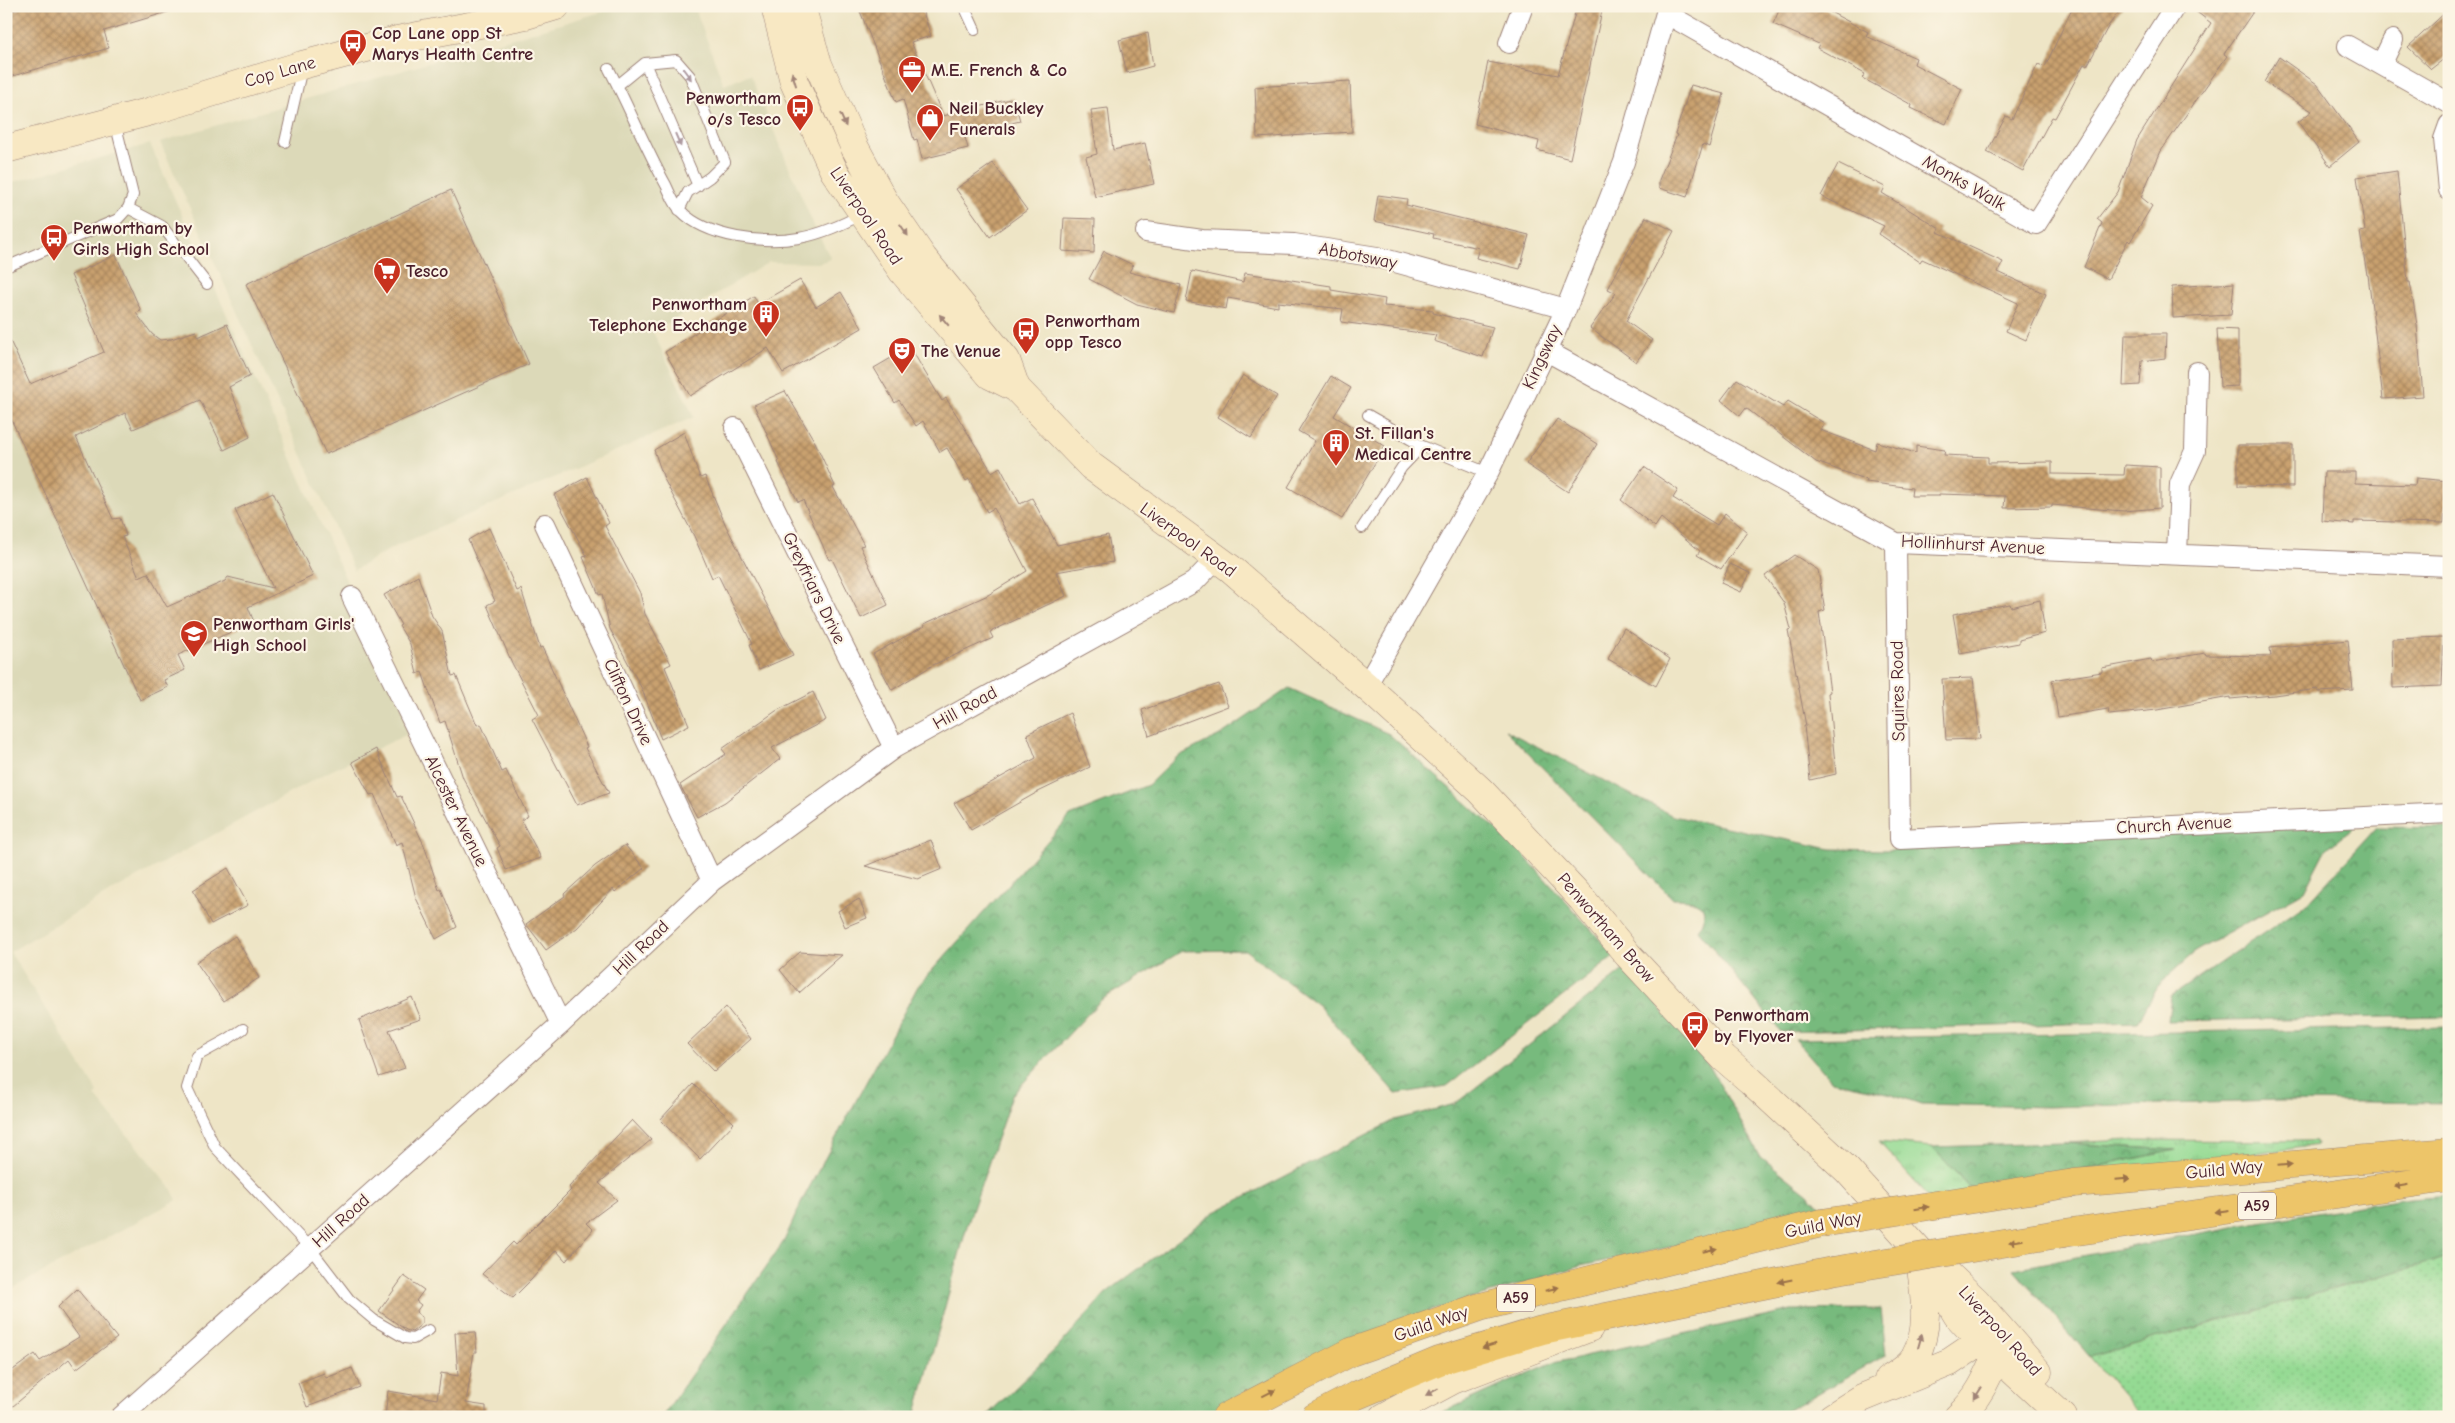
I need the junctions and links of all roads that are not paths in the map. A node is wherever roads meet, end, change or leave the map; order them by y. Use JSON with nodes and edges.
{"nodes":[{"id":1,"x":556,"y":6,"type":"edge"},
{"id":2,"x":775,"y":6,"type":"edge"},
{"id":3,"x":801,"y":6,"type":"edge"},
{"id":4,"x":964,"y":6,"type":"edge"},
{"id":5,"x":1523,"y":6,"type":"edge"},
{"id":6,"x":2175,"y":6,"type":"edge"},
{"id":7,"x":523,"y":10,"type":"edge"},
{"id":8,"x":1667,"y":10,"type":"edge"},
{"id":9,"x":975,"y":30,"type":"dead end"},
{"id":10,"x":2393,"y":40,"type":"dead end"},
{"id":11,"x":1509,"y":43,"type":"dead end"},
{"id":12,"x":2348,"y":46,"type":"dead end"},
{"id":13,"x":645,"y":63,"type":"junction"},
{"id":14,"x":2382,"y":63,"type":"junction"},
{"id":15,"x":302,"y":65,"type":"junction"},
{"id":16,"x":609,"y":68,"type":"dead end"},
{"id":17,"x":618,"y":85,"type":"junction"},
{"id":18,"x":2449,"y":103,"type":"edge"},
{"id":19,"x":115,"y":121,"type":"junction"},
{"id":20,"x":2449,"y":125,"type":"edge"},
{"id":21,"x":285,"y":142,"type":"dead end"},
{"id":22,"x":6,"y":149,"type":"edge"},
{"id":23,"x":698,"y":186,"type":"junction"},
{"id":24,"x":2449,"y":190,"type":"edge"},
{"id":25,"x":873,"y":207,"type":"junction"},
{"id":26,"x":128,"y":208,"type":"junction"},
{"id":27,"x":680,"y":210,"type":"junction"},
{"id":28,"x":1146,"y":232,"type":"dead end"},
{"id":29,"x":6,"y":266,"type":"edge"},
{"id":30,"x":207,"y":284,"type":"dead end"},
{"id":31,"x":1566,"y":309,"type":"junction"},
{"id":32,"x":1546,"y":350,"type":"junction"},
{"id":33,"x":2197,"y":372,"type":"dead end"},
{"id":34,"x":1368,"y":415,"type":"dead end"},
{"id":35,"x":735,"y":428,"type":"dead end"},
{"id":36,"x":1422,"y":446,"type":"junction"},
{"id":37,"x":1488,"y":473,"type":"junction"},
{"id":38,"x":545,"y":524,"type":"dead end"},
{"id":39,"x":1362,"y":528,"type":"dead end"},
{"id":40,"x":1896,"y":542,"type":"junction"},
{"id":41,"x":2177,"y":554,"type":"junction"},
{"id":42,"x":1217,"y":558,"type":"junction"},
{"id":43,"x":2449,"y":566,"type":"edge"},
{"id":44,"x":352,"y":597,"type":"dead end"},
{"id":45,"x":1366,"y":686,"type":"junction"},
{"id":46,"x":894,"y":748,"type":"junction"},
{"id":47,"x":2449,"y":813,"type":"edge"},
{"id":48,"x":1900,"y":838,"type":"joint"},
{"id":49,"x":712,"y":881,"type":"junction"},
{"id":50,"x":561,"y":1024,"type":"junction"},
{"id":51,"x":243,"y":1029,"type":"dead end"},
{"id":52,"x":2449,"y":1152,"type":"edge"},
{"id":53,"x":1847,"y":1170,"type":"joint"},
{"id":54,"x":2449,"y":1178,"type":"edge"},
{"id":55,"x":310,"y":1248,"type":"junction"},
{"id":56,"x":1919,"y":1250,"type":"junction"},
{"id":57,"x":1623,"y":1315,"type":"junction"},
{"id":58,"x":429,"y":1330,"type":"dead end"},
{"id":59,"x":1994,"y":1343,"type":"junction"},
{"id":60,"x":1862,"y":1398,"type":"junction"},
{"id":61,"x":121,"y":1417,"type":"edge"},
{"id":62,"x":1226,"y":1417,"type":"edge"},
{"id":63,"x":1315,"y":1417,"type":"edge"},
{"id":64,"x":1384,"y":1417,"type":"edge"},
{"id":65,"x":1832,"y":1417,"type":"edge"},
{"id":66,"x":1958,"y":1417,"type":"edge"},
{"id":67,"x":2063,"y":1417,"type":"edge"},
{"id":68,"x":2077,"y":1417,"type":"edge"}],
"edges":[{"from":1,"to":7,"type":"street","name":"Cop Lane"},
{"from":25,"to":2,"type":"street","name":"Liverpool Road","one_way":true},
{"from":3,"to":25,"type":"street","name":"Liverpool Road","one_way":true},
{"from":4,"to":9,"type":"lane"},
{"from":5,"to":11,"type":"street"},
{"from":6,"to":8,"type":"street","name":"Monks Walk"},
{"from":7,"to":15,"type":"street","name":"Cop Lane"},
{"from":8,"to":31,"type":"street","name":"Kingsway"},
{"from":10,"to":14,"type":"street"},
{"from":12,"to":14,"type":"street"},
{"from":13,"to":17,"type":"lane"},
{"from":13,"to":23,"type":"lane","one_way":true},
{"from":13,"to":23,"type":"lane","one_way":true},
{"from":14,"to":18,"type":"street"},
{"from":15,"to":19,"type":"street","name":"Cop Lane"},
{"from":15,"to":21,"type":"lane"},
{"from":16,"to":17,"type":"lane"},
{"from":17,"to":27,"type":"lane"},
{"from":19,"to":22,"type":"street","name":"Cop Lane"},
{"from":19,"to":26,"type":"lane"},
{"from":20,"to":24,"type":"street"},
{"from":23,"to":27,"type":"lane"},
{"from":25,"to":27,"type":"lane"},
{"from":25,"to":42,"type":"street","name":"Liverpool Road"},
{"from":26,"to":29,"type":"lane"},
{"from":26,"to":30,"type":"lane"},
{"from":28,"to":31,"type":"street","name":"Abbotsway"},
{"from":31,"to":32,"type":"street","name":"Kingsway"},
{"from":32,"to":37,"type":"street","name":"Kingsway"},
{"from":32,"to":40,"type":"street","name":"Hollinhurst Avenue"},
{"from":33,"to":41,"type":"street"},
{"from":34,"to":36,"type":"lane"},
{"from":35,"to":46,"type":"street","name":"Greyfriars Drive"},
{"from":36,"to":37,"type":"lane"},
{"from":36,"to":39,"type":"lane"},
{"from":37,"to":45,"type":"street","name":"Kingsway"},
{"from":38,"to":49,"type":"street","name":"Clifton Drive"},
{"from":40,"to":41,"type":"street","name":"Hollinhurst Avenue"},
{"from":40,"to":48,"type":"street","name":"Squires Road"},
{"from":41,"to":43,"type":"street","name":"Hollinhurst Avenue"},
{"from":42,"to":45,"type":"street","name":"Liverpool Road"},
{"from":42,"to":46,"type":"street","name":"Hill Road"},
{"from":44,"to":50,"type":"street","name":"Alcester Avenue"},
{"from":45,"to":53,"type":"street","name":"Penwortham Brow"},
{"from":46,"to":49,"type":"street","name":"Hill Road"},
{"from":47,"to":48,"type":"street","name":"Church Avenue"},
{"from":49,"to":50,"type":"street","name":"Hill Road"},
{"from":50,"to":55,"type":"street","name":"Hill Road"},
{"from":51,"to":55,"type":"lane"},
{"from":62,"to":52,"type":"highway","name":"Guild Way","number":"A59","one_way":true,"bridge":true},
{"from":53,"to":56,"type":"street","name":"Liverpool Road"},
{"from":54,"to":57,"type":"highway","number":"A59","one_way":true,"bridge":true},
{"from":55,"to":58,"type":"lane"},
{"from":55,"to":61,"type":"street","name":"Hill Road"},
{"from":56,"to":59,"type":"street","name":"Liverpool Road"},
{"from":60,"to":56,"type":"street","one_way":true},
{"from":57,"to":63,"type":"highway","number":"A59","one_way":true},
{"from":57,"to":64,"type":"street","one_way":true},
{"from":59,"to":60,"type":"street"},
{"from":59,"to":66,"type":"street","one_way":true},
{"from":59,"to":67,"type":"street","name":"Liverpool Road"},
{"from":59,"to":68,"type":"street","name":"Liverpool Road"},
{"from":60,"to":65,"type":"street"}]}
